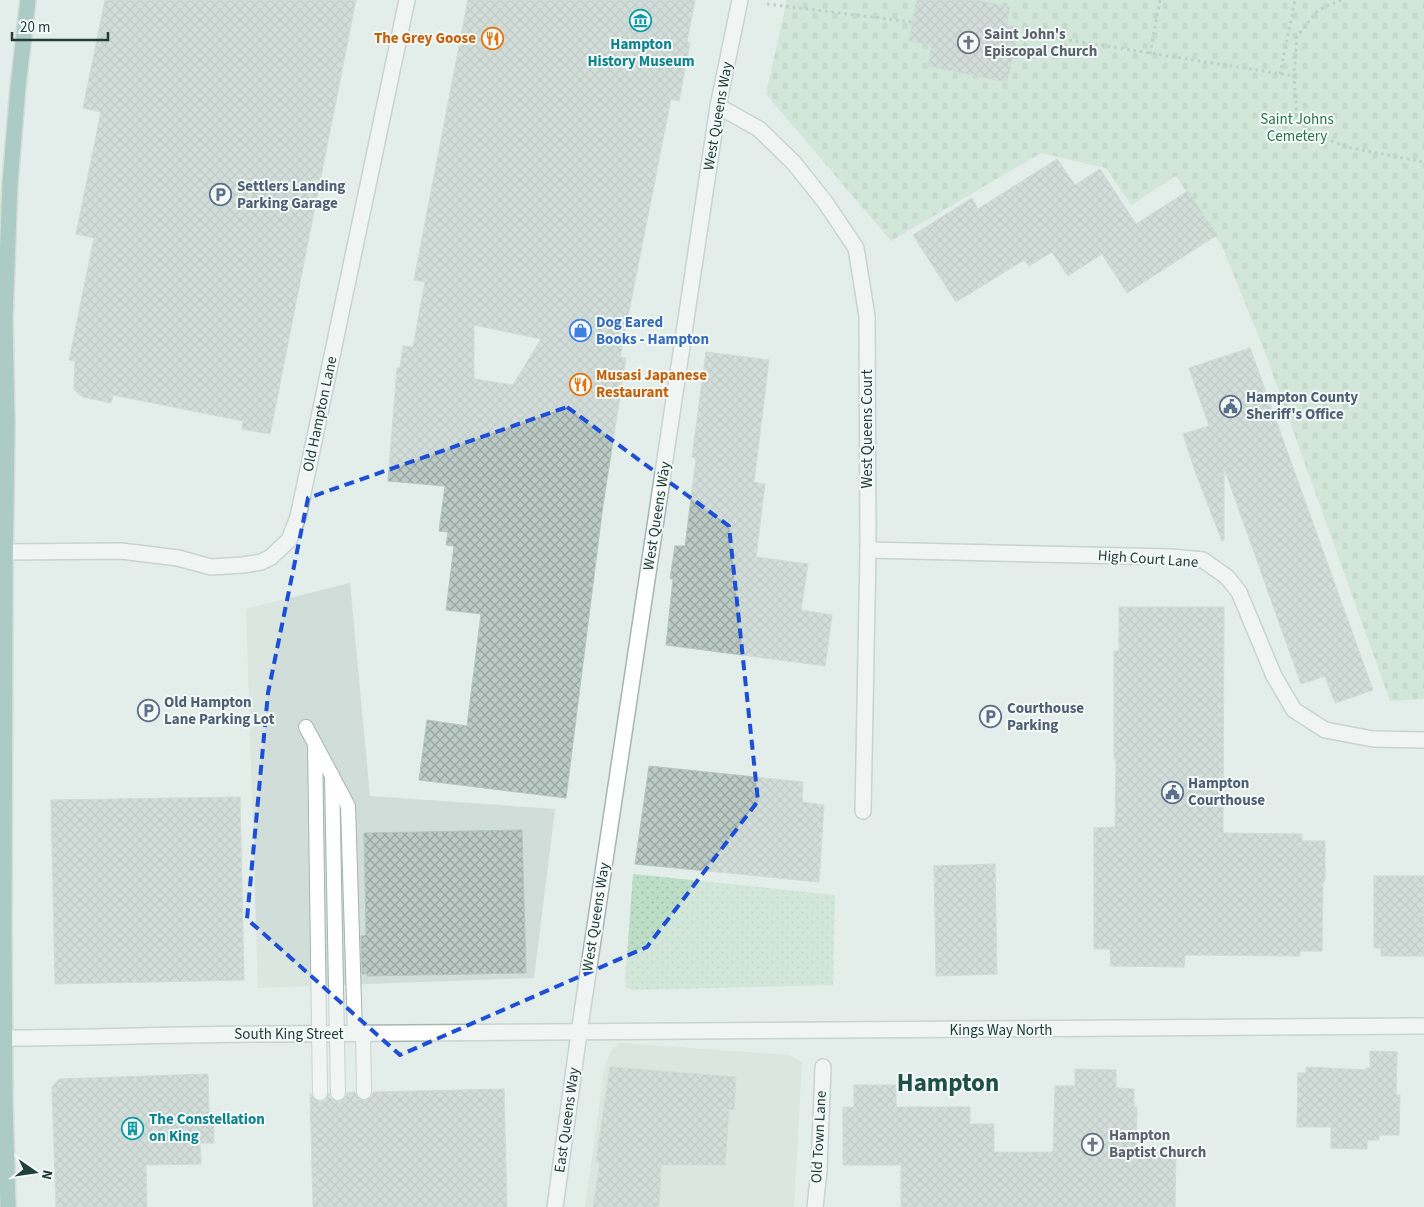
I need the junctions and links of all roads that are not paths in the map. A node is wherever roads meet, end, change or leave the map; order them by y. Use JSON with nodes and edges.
{"nodes":[{"id":1,"x":28,"y":0,"type":"edge"},
{"id":2,"x":406,"y":0,"type":"edge"},
{"id":3,"x":740,"y":0,"type":"edge"},
{"id":4,"x":718,"y":106,"type":"junction"},
{"id":5,"x":868,"y":550,"type":"junction"},
{"id":6,"x":6,"y":552,"type":"junction"},
{"id":7,"x":306,"y":728,"type":"dead end"},
{"id":8,"x":1424,"y":740,"type":"edge"},
{"id":9,"x":315,"y":744,"type":"junction"},
{"id":10,"x":332,"y":775,"type":"junction"},
{"id":11,"x":864,"y":811,"type":"dead end"},
{"id":12,"x":1424,"y":1026,"type":"edge"},
{"id":13,"x":337,"y":1033,"type":"junction"},
{"id":14,"x":359,"y":1033,"type":"junction"},
{"id":15,"x":579,"y":1033,"type":"junction"},
{"id":16,"x":319,"y":1034,"type":"junction"},
{"id":17,"x":2,"y":1038,"type":"edge"},
{"id":18,"x":823,"y":1067,"type":"dead end"},
{"id":19,"x":364,"y":1092,"type":"dead end"},
{"id":20,"x":320,"y":1093,"type":"dead end"},
{"id":21,"x":338,"y":1093,"type":"dead end"},
{"id":22,"x":8,"y":1207,"type":"edge"},
{"id":23,"x":555,"y":1207,"type":"edge"},
{"id":24,"x":815,"y":1207,"type":"edge"}],
"edges":[{"from":1,"to":6,"type":"main road"},
{"from":2,"to":6,"type":"street","name":"Old Hampton Lane"},
{"from":3,"to":4,"type":"street","name":"West Queens Way"},
{"from":4,"to":5,"type":"street","name":"West Queens Court"},
{"from":4,"to":15,"type":"street","name":"West Queens Way"},
{"from":5,"to":8,"type":"street","name":"High Court Lane"},
{"from":5,"to":11,"type":"street","name":"West Queens Court"},
{"from":6,"to":17,"type":"main road"},
{"from":7,"to":9,"type":"lane"},
{"from":9,"to":10,"type":"lane"},
{"from":9,"to":16,"type":"lane"},
{"from":10,"to":13,"type":"lane"},
{"from":10,"to":14,"type":"lane"},
{"from":12,"to":15,"type":"street","name":"Kings Way North"},
{"from":13,"to":14,"type":"street","name":"South King Street"},
{"from":13,"to":16,"type":"street","name":"South King Street"},
{"from":13,"to":21,"type":"lane"},
{"from":14,"to":15,"type":"street","name":"South King Street"},
{"from":14,"to":19,"type":"lane"},
{"from":15,"to":23,"type":"street","name":"East Queens Way"},
{"from":16,"to":17,"type":"street","name":"South King Street"},
{"from":16,"to":20,"type":"lane"},
{"from":17,"to":22,"type":"main road"},
{"from":18,"to":24,"type":"street","name":"Old Town Lane"}]}
